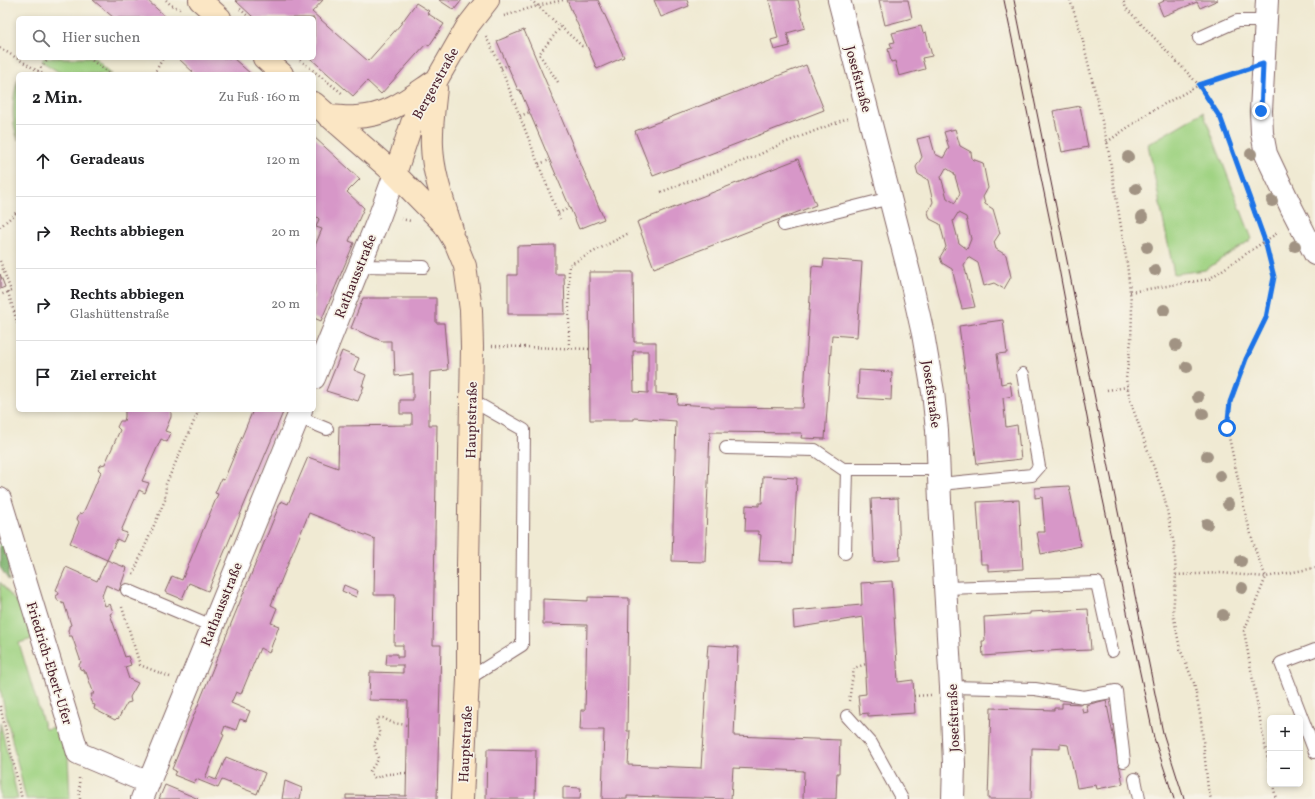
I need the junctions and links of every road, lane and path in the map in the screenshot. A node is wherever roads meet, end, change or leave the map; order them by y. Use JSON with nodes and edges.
{"nodes":[{"id":1,"x":200,"y":0,"type":"edge"},
{"id":2,"x":530,"y":0,"type":"edge"},
{"id":3,"x":563,"y":0,"type":"edge"},
{"id":4,"x":839,"y":0,"type":"edge"},
{"id":5,"x":1070,"y":0,"type":"edge"},
{"id":6,"x":1123,"y":0,"type":"edge"},
{"id":7,"x":537,"y":6,"type":"junction"},
{"id":8,"x":493,"y":9,"type":"edge"},
{"id":9,"x":1266,"y":10,"type":"edge"},
{"id":10,"x":218,"y":16,"type":"edge"},
{"id":11,"x":561,"y":27,"type":"junction"},
{"id":12,"x":485,"y":34,"type":"dead end"},
{"id":13,"x":1199,"y":38,"type":"dead end"},
{"id":14,"x":587,"y":45,"type":"dead end"},
{"id":15,"x":0,"y":48,"type":"edge"},
{"id":16,"x":16,"y":58,"type":"edge"},
{"id":17,"x":20,"y":60,"type":"edge"},
{"id":18,"x":47,"y":60,"type":"edge"},
{"id":19,"x":92,"y":60,"type":"edge"},
{"id":20,"x":163,"y":60,"type":"edge"},
{"id":21,"x":266,"y":60,"type":"edge"},
{"id":22,"x":300,"y":60,"type":"edge"},
{"id":23,"x":1263,"y":64,"type":"junction"},
{"id":24,"x":508,"y":65,"type":"dead end"},
{"id":25,"x":501,"y":68,"type":"junction"},
{"id":26,"x":38,"y":71,"type":"joint"},
{"id":27,"x":106,"y":72,"type":"edge"},
{"id":28,"x":155,"y":72,"type":"edge"},
{"id":29,"x":280,"y":72,"type":"edge"},
{"id":30,"x":315,"y":72,"type":"edge"},
{"id":31,"x":316,"y":73,"type":"edge"},
{"id":32,"x":437,"y":79,"type":"junction"},
{"id":33,"x":558,"y":82,"type":"dead end"},
{"id":34,"x":1199,"y":85,"type":"junction"},
{"id":35,"x":344,"y":95,"type":"dead end"},
{"id":36,"x":321,"y":109,"type":"edge"},
{"id":37,"x":530,"y":112,"type":"dead end"},
{"id":38,"x":520,"y":116,"type":"junction"},
{"id":39,"x":852,"y":116,"type":"dead end"},
{"id":40,"x":1107,"y":142,"type":"junction"},
{"id":41,"x":550,"y":160,"type":"dead end"},
{"id":42,"x":539,"y":164,"type":"junction"},
{"id":43,"x":395,"y":174,"type":"junction"},
{"id":44,"x":661,"y":192,"type":"dead end"},
{"id":45,"x":890,"y":198,"type":"junction"},
{"id":46,"x":570,"y":208,"type":"dead end"},
{"id":47,"x":16,"y":213,"type":"edge"},
{"id":48,"x":558,"y":213,"type":"junction"},
{"id":49,"x":560,"y":219,"type":"dead end"},
{"id":50,"x":1297,"y":219,"type":"junction"},
{"id":51,"x":784,"y":225,"type":"dead end"},
{"id":52,"x":0,"y":227,"type":"edge"},
{"id":53,"x":629,"y":233,"type":"dead end"},
{"id":54,"x":1265,"y":241,"type":"junction"},
{"id":55,"x":456,"y":244,"type":"junction"},
{"id":56,"x":1315,"y":254,"type":"edge"},
{"id":57,"x":0,"y":261,"type":"edge"},
{"id":58,"x":359,"y":266,"type":"junction"},
{"id":59,"x":424,"y":267,"type":"dead end"},
{"id":60,"x":8,"y":292,"type":"junction"},
{"id":61,"x":1130,"y":292,"type":"junction"},
{"id":62,"x":0,"y":295,"type":"edge"},
{"id":63,"x":16,"y":318,"type":"edge"},
{"id":64,"x":488,"y":346,"type":"dead end"},
{"id":65,"x":569,"y":348,"type":"junction"},
{"id":66,"x":590,"y":349,"type":"dead end"},
{"id":67,"x":316,"y":370,"type":"edge"},
{"id":68,"x":1023,"y":374,"type":"dead end"},
{"id":69,"x":1128,"y":387,"type":"junction"},
{"id":70,"x":1107,"y":390,"type":"dead end"},
{"id":71,"x":471,"y":400,"type":"junction"},
{"id":72,"x":197,"y":412,"type":"edge"},
{"id":73,"x":299,"y":413,"type":"edge"},
{"id":74,"x":327,"y":429,"type":"dead end"},
{"id":75,"x":726,"y":448,"type":"dead end"},
{"id":76,"x":847,"y":469,"type":"junction"},
{"id":77,"x":940,"y":477,"type":"junction"},
{"id":78,"x":0,"y":499,"type":"edge"},
{"id":79,"x":845,"y":553,"type":"dead end"},
{"id":80,"x":1315,"y":568,"type":"edge"},
{"id":81,"x":1176,"y":575,"type":"junction"},
{"id":82,"x":1266,"y":577,"type":"junction"},
{"id":83,"x":946,"y":588,"type":"junction"},
{"id":84,"x":127,"y":590,"type":"junction"},
{"id":85,"x":212,"y":626,"type":"junction"},
{"id":86,"x":1315,"y":650,"type":"edge"},
{"id":87,"x":1112,"y":652,"type":"dead end"},
{"id":88,"x":866,"y":664,"type":"dead end"},
{"id":89,"x":468,"y":679,"type":"junction"},
{"id":90,"x":189,"y":685,"type":"junction"},
{"id":91,"x":943,"y":691,"type":"junction"},
{"id":92,"x":914,"y":696,"type":"dead end"},
{"id":93,"x":0,"y":706,"type":"edge"},
{"id":94,"x":847,"y":716,"type":"joint"},
{"id":95,"x":407,"y":725,"type":"dead end"},
{"id":96,"x":1315,"y":752,"type":"edge"},
{"id":97,"x":1267,"y":756,"type":"edge"},
{"id":98,"x":1124,"y":761,"type":"dead end"},
{"id":99,"x":406,"y":773,"type":"dead end"},
{"id":100,"x":1135,"y":779,"type":"dead end"},
{"id":101,"x":1274,"y":787,"type":"edge"},
{"id":102,"x":145,"y":791,"type":"edge"},
{"id":103,"x":22,"y":799,"type":"edge"},
{"id":104,"x":462,"y":799,"type":"edge"},
{"id":105,"x":902,"y":799,"type":"edge"},
{"id":106,"x":953,"y":799,"type":"edge"},
{"id":107,"x":1139,"y":799,"type":"edge"},
{"id":108,"x":1211,"y":799,"type":"edge"},
{"id":109,"x":1276,"y":799,"type":"edge"}],
"edges":[{"from":1,"to":10,"type":"main road"},
{"from":2,"to":7,"type":"path"},
{"from":3,"to":7,"type":"path"},
{"from":4,"to":45,"type":"street","name":"Josefstraße"},
{"from":5,"to":40,"type":"path"},
{"from":6,"to":34,"type":"path"},
{"from":7,"to":8,"type":"path"},
{"from":7,"to":11,"type":"path"},
{"from":8,"to":32,"type":"main road","name":"Bergerstraße"},
{"from":9,"to":13,"type":"lane"},
{"from":9,"to":23,"type":"street"},
{"from":11,"to":14,"type":"path"},
{"from":11,"to":33,"type":"path"},
{"from":12,"to":25,"type":"path"},
{"from":15,"to":16,"type":"path"},
{"from":17,"to":26,"type":"path"},
{"from":18,"to":26,"type":"path"},
{"from":19,"to":27,"type":"path"},
{"from":20,"to":28,"type":"path"},
{"from":21,"to":29,"type":"main road"},
{"from":22,"to":30,"type":"path"},
{"from":23,"to":34,"type":"path"},
{"from":23,"to":50,"type":"street"},
{"from":24,"to":25,"type":"path"},
{"from":25,"to":38,"type":"path"},
{"from":31,"to":35,"type":"path"},
{"from":32,"to":36,"type":"main road"},
{"from":32,"to":43,"type":"main road","name":"Bergerstraße"},
{"from":32,"to":55,"type":"main road"},
{"from":34,"to":40,"type":"path"},
{"from":34,"to":54,"type":"path"},
{"from":36,"to":43,"type":"main road","name":"Hauptstraße"},
{"from":37,"to":38,"type":"path"},
{"from":38,"to":42,"type":"path"},
{"from":39,"to":44,"type":"path"},
{"from":40,"to":61,"type":"path"},
{"from":41,"to":42,"type":"path"},
{"from":42,"to":48,"type":"path"},
{"from":43,"to":55,"type":"main road","name":"Hauptstraße"},
{"from":43,"to":58,"type":"street","name":"Rathausstraße"},
{"from":45,"to":51,"type":"lane"},
{"from":45,"to":77,"type":"street","name":"Josefstraße"},
{"from":46,"to":48,"type":"path"},
{"from":47,"to":52,"type":"path"},
{"from":48,"to":49,"type":"path"},
{"from":50,"to":54,"type":"path"},
{"from":50,"to":56,"type":"street"},
{"from":53,"to":65,"type":"path"},
{"from":54,"to":61,"type":"path"},
{"from":54,"to":82,"type":"path"},
{"from":55,"to":71,"type":"main road","name":"Hauptstraße"},
{"from":57,"to":60,"type":"path"},
{"from":58,"to":59,"type":"lane"},
{"from":58,"to":67,"type":"street","name":"Rathausstraße"},
{"from":60,"to":62,"type":"path"},
{"from":60,"to":63,"type":"path"},
{"from":61,"to":69,"type":"path"},
{"from":64,"to":65,"type":"path"},
{"from":65,"to":66,"type":"path"},
{"from":68,"to":77,"type":"lane"},
{"from":69,"to":70,"type":"path"},
{"from":69,"to":81,"type":"path"},
{"from":71,"to":89,"type":"main road","name":"Hauptstraße"},
{"from":71,"to":89,"type":"lane"},
{"from":72,"to":84,"type":"path"},
{"from":73,"to":74,"type":"lane"},
{"from":73,"to":85,"type":"street","name":"Rathausstraße"},
{"from":75,"to":76,"type":"lane"},
{"from":76,"to":77,"type":"lane"},
{"from":76,"to":79,"type":"lane"},
{"from":77,"to":83,"type":"street","name":"Josefstraße"},
{"from":78,"to":102,"type":"street","name":"Friedrich-Ebert-Ufer"},
{"from":80,"to":82,"type":"path"},
{"from":81,"to":82,"type":"path"},
{"from":81,"to":108,"type":"path"},
{"from":82,"to":97,"type":"path"},
{"from":83,"to":87,"type":"lane"},
{"from":83,"to":91,"type":"street","name":"Josefstraße"},
{"from":84,"to":85,"type":"lane"},
{"from":84,"to":90,"type":"path"},
{"from":85,"to":90,"type":"street","name":"Rathausstraße"},
{"from":86,"to":96,"type":"lane"},
{"from":88,"to":94,"type":"path"},
{"from":89,"to":104,"type":"main road","name":"Hauptstraße"},
{"from":90,"to":102,"type":"street","name":"Rathausstraße"},
{"from":91,"to":92,"type":"path"},
{"from":91,"to":98,"type":"lane"},
{"from":91,"to":106,"type":"street","name":"Josefstraße"},
{"from":93,"to":103,"type":"path"},
{"from":94,"to":105,"type":"lane"},
{"from":95,"to":99,"type":"path"},
{"from":100,"to":107,"type":"lane"},
{"from":101,"to":109,"type":"path"}]}
